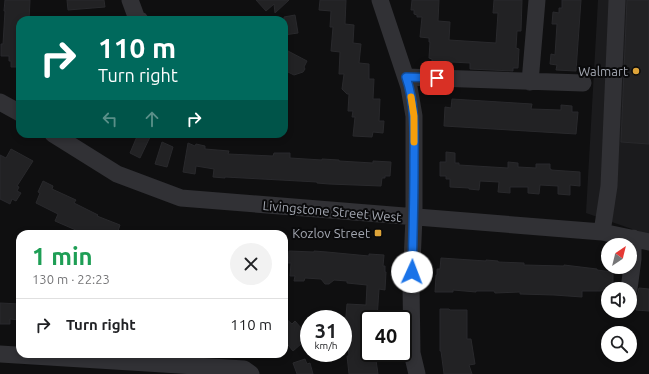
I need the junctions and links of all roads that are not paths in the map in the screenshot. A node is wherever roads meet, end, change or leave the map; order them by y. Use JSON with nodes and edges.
{"nodes":[{"id":1,"x":130,"y":0,"type":"edge"},
{"id":2,"x":380,"y":0,"type":"edge"},
{"id":3,"x":537,"y":0,"type":"edge"},
{"id":4,"x":617,"y":0,"type":"edge"},
{"id":5,"x":136,"y":16,"type":"edge"},
{"id":6,"x":406,"y":77,"type":"junction"},
{"id":7,"x":530,"y":82,"type":"junction"},
{"id":8,"x":583,"y":83,"type":"dead end"},
{"id":9,"x":0,"y":102,"type":"edge"},
{"id":10,"x":16,"y":111,"type":"edge"},
{"id":11,"x":59,"y":138,"type":"edge"},
{"id":12,"x":414,"y":217,"type":"junction"},
{"id":13,"x":602,"y":232,"type":"junction"},
{"id":14,"x":641,"y":240,"type":"edge"},
{"id":15,"x":630,"y":282,"type":"edge"},
{"id":16,"x":0,"y":354,"type":"edge"},
{"id":17,"x":16,"y":355,"type":"edge"},
{"id":18,"x":65,"y":358,"type":"edge"},
{"id":19,"x":251,"y":374,"type":"edge"},
{"id":20,"x":418,"y":374,"type":"edge"}],
"edges":[{"from":1,"to":5,"type":"street"},
{"from":2,"to":6,"type":"street"},
{"from":3,"to":7,"type":"street"},
{"from":4,"to":13,"type":"street"},
{"from":6,"to":7,"type":"street"},
{"from":6,"to":12,"type":"street"},
{"from":7,"to":8,"type":"street"},
{"from":9,"to":10,"type":"street"},
{"from":11,"to":12,"type":"street","name":"Livingstone Street West"},
{"from":12,"to":13,"type":"street","name":"Livingstone Street West"},
{"from":12,"to":20,"type":"street"},
{"from":13,"to":14,"type":"street","name":"Livingstone Street West"},
{"from":14,"to":15,"type":"street"},
{"from":16,"to":17,"type":"street"},
{"from":18,"to":19,"type":"street"}]}
